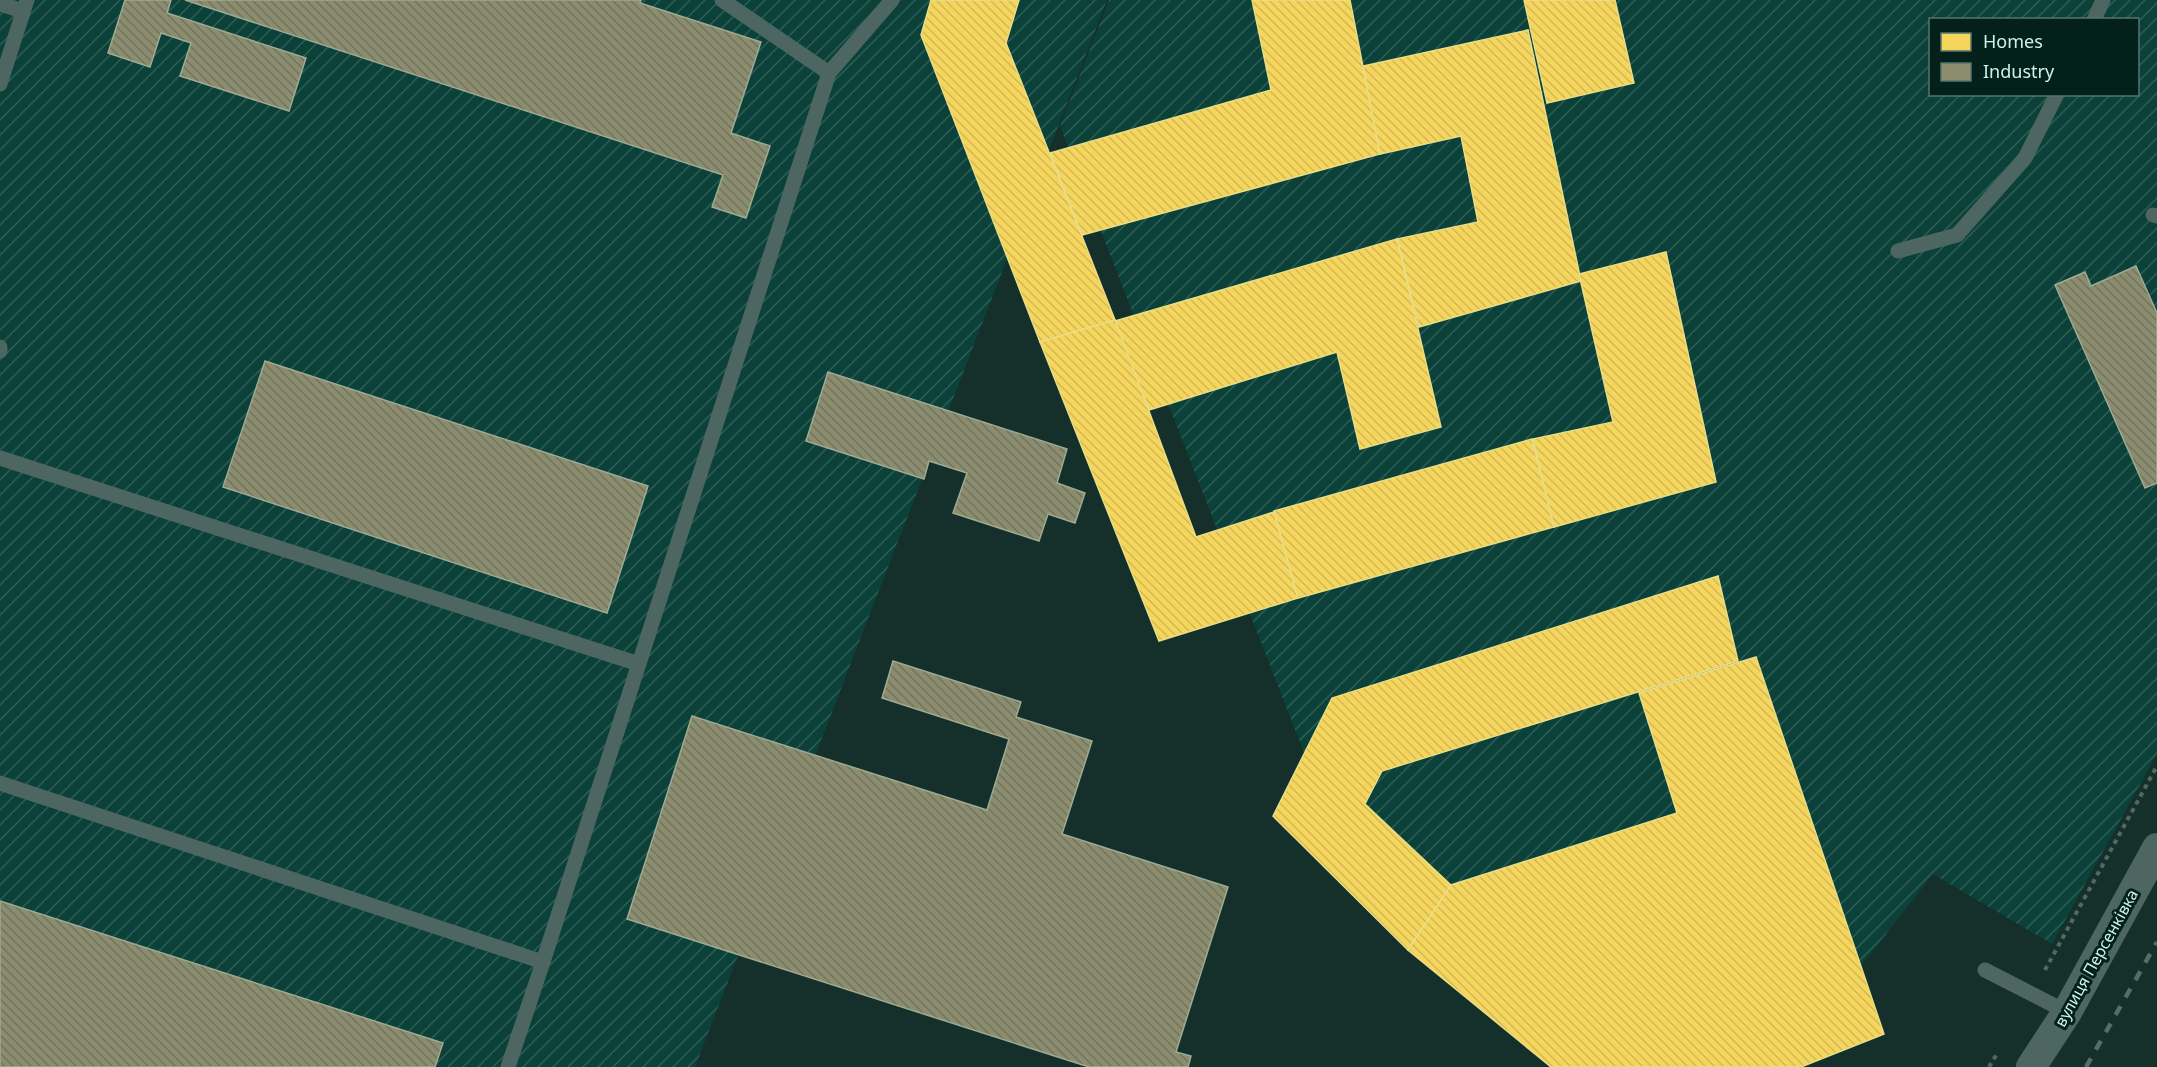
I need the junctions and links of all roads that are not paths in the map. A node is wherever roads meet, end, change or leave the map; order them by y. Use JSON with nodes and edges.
{"nodes":[{"id":1,"x":722,"y":0,"type":"edge"},
{"id":2,"x":892,"y":0,"type":"edge"},
{"id":3,"x":2103,"y":0,"type":"edge"},
{"id":4,"x":0,"y":4,"type":"edge"},
{"id":5,"x":25,"y":6,"type":"edge"},
{"id":6,"x":2095,"y":18,"type":"edge"},
{"id":7,"x":829,"y":73,"type":"junction"},
{"id":8,"x":0,"y":84,"type":"edge"},
{"id":9,"x":2056,"y":96,"type":"edge"},
{"id":10,"x":1898,"y":251,"type":"dead end"},
{"id":11,"x":0,"y":458,"type":"edge"},
{"id":12,"x":639,"y":664,"type":"junction"},
{"id":13,"x":0,"y":783,"type":"edge"},
{"id":14,"x":2157,"y":848,"type":"edge"},
{"id":15,"x":543,"y":962,"type":"junction"},
{"id":16,"x":1985,"y":970,"type":"dead end"},
{"id":17,"x":2067,"y":1012,"type":"junction"},
{"id":18,"x":508,"y":1067,"type":"edge"},
{"id":19,"x":2031,"y":1067,"type":"edge"}],
"edges":[{"from":1,"to":7,"type":"lane"},
{"from":2,"to":7,"type":"lane"},
{"from":3,"to":6,"type":"lane"},
{"from":4,"to":5,"type":"lane"},
{"from":5,"to":8,"type":"lane"},
{"from":7,"to":12,"type":"lane"},
{"from":9,"to":10,"type":"lane"},
{"from":11,"to":12,"type":"lane"},
{"from":12,"to":15,"type":"lane"},
{"from":13,"to":15,"type":"lane"},
{"from":14,"to":17,"type":"street","name":"вулиця Персенківка"},
{"from":15,"to":18,"type":"lane"},
{"from":16,"to":17,"type":"lane"},
{"from":17,"to":19,"type":"street","name":"вулиця Персенківка"}]}
